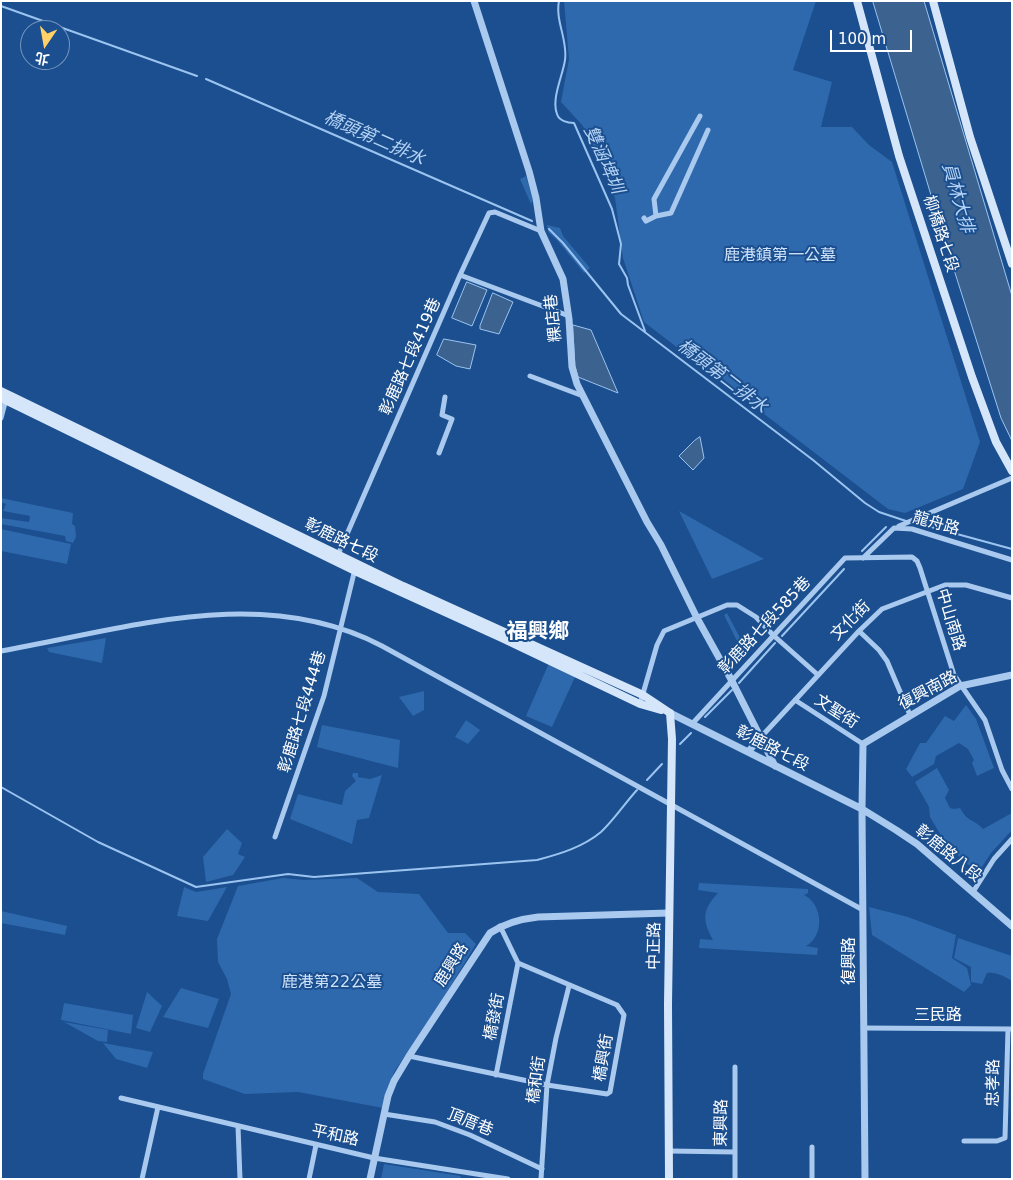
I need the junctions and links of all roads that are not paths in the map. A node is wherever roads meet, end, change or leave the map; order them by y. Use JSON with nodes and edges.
{"nodes":[{"id":1,"x":474,"y":1,"type":"edge"},
{"id":2,"x":857,"y":1,"type":"edge"},
{"id":3,"x":933,"y":1,"type":"edge"},
{"id":4,"x":700,"y":116,"type":"dead end"},
{"id":5,"x":708,"y":130,"type":"dead end"},
{"id":6,"x":656,"y":216,"type":"junction"},
{"id":7,"x":646,"y":221,"type":"dead end"},
{"id":8,"x":541,"y":230,"type":"junction"},
{"id":9,"x":1012,"y":264,"type":"edge"},
{"id":10,"x":460,"y":275,"type":"junction"},
{"id":11,"x":569,"y":316,"type":"junction"},
{"id":12,"x":530,"y":376,"type":"dead end"},
{"id":13,"x":4,"y":396,"type":"edge"},
{"id":14,"x":583,"y":396,"type":"junction"},
{"id":15,"x":445,"y":397,"type":"dead end"},
{"id":16,"x":1,"y":418,"type":"edge"},
{"id":17,"x":439,"y":453,"type":"dead end"},
{"id":18,"x":1012,"y":471,"type":"edge"},
{"id":19,"x":1012,"y":478,"type":"edge"},
{"id":20,"x":894,"y":528,"type":"junction"},
{"id":21,"x":336,"y":558,"type":"junction"},
{"id":22,"x":863,"y":558,"type":"junction"},
{"id":23,"x":1012,"y":560,"type":"edge"},
{"id":24,"x":356,"y":567,"type":"junction"},
{"id":25,"x":928,"y":591,"type":"junction"},
{"id":26,"x":1012,"y":598,"type":"edge"},
{"id":27,"x":697,"y":618,"type":"junction"},
{"id":28,"x":340,"y":629,"type":"junction"},
{"id":29,"x":859,"y":631,"type":"junction"},
{"id":30,"x":773,"y":635,"type":"junction"},
{"id":31,"x":1,"y":651,"type":"edge"},
{"id":32,"x":818,"y":675,"type":"junction"},
{"id":33,"x":1012,"y":675,"type":"edge"},
{"id":34,"x":732,"y":680,"type":"junction"},
{"id":35,"x":960,"y":686,"type":"junction"},
{"id":36,"x":643,"y":695,"type":"junction"},
{"id":37,"x":796,"y":700,"type":"junction"},
{"id":38,"x":640,"y":704,"type":"junction"},
{"id":39,"x":670,"y":713,"type":"junction"},
{"id":40,"x":910,"y":715,"type":"junction"},
{"id":41,"x":692,"y":724,"type":"junction"},
{"id":42,"x":761,"y":737,"type":"junction"},
{"id":43,"x":863,"y":744,"type":"junction"},
{"id":44,"x":748,"y":752,"type":"junction"},
{"id":45,"x":775,"y":766,"type":"junction"},
{"id":46,"x":1012,"y":788,"type":"edge"},
{"id":47,"x":670,"y":804,"type":"junction"},
{"id":48,"x":862,"y":810,"type":"junction"},
{"id":49,"x":276,"y":837,"type":"dead end"},
{"id":50,"x":1012,"y":839,"type":"edge"},
{"id":51,"x":973,"y":892,"type":"junction"},
{"id":52,"x":863,"y":910,"type":"junction"},
{"id":53,"x":669,"y":913,"type":"junction"},
{"id":54,"x":500,"y":926,"type":"junction"},
{"id":55,"x":1012,"y":926,"type":"edge"},
{"id":56,"x":518,"y":963,"type":"junction"},
{"id":57,"x":569,"y":986,"type":"junction"},
{"id":58,"x":864,"y":1028,"type":"junction"},
{"id":59,"x":1010,"y":1029,"type":"edge"},
{"id":60,"x":409,"y":1056,"type":"junction"},
{"id":61,"x":735,"y":1067,"type":"dead end"},
{"id":62,"x":496,"y":1075,"type":"junction"},
{"id":63,"x":547,"y":1085,"type":"junction"},
{"id":64,"x":121,"y":1098,"type":"dead end"},
{"id":65,"x":158,"y":1107,"type":"junction"},
{"id":66,"x":384,"y":1114,"type":"junction"},
{"id":67,"x":238,"y":1126,"type":"junction"},
{"id":68,"x":964,"y":1141,"type":"dead end"},
{"id":69,"x":316,"y":1145,"type":"junction"},
{"id":70,"x":812,"y":1147,"type":"dead end"},
{"id":71,"x":669,"y":1151,"type":"junction"},
{"id":72,"x":734,"y":1152,"type":"junction"},
{"id":73,"x":374,"y":1158,"type":"junction"},
{"id":74,"x":542,"y":1169,"type":"junction"},
{"id":75,"x":142,"y":1179,"type":"edge"},
{"id":76,"x":240,"y":1179,"type":"edge"},
{"id":77,"x":310,"y":1179,"type":"edge"},
{"id":78,"x":370,"y":1179,"type":"edge"},
{"id":79,"x":508,"y":1179,"type":"edge"},
{"id":80,"x":541,"y":1179,"type":"edge"},
{"id":81,"x":669,"y":1179,"type":"edge"},
{"id":82,"x":735,"y":1179,"type":"edge"},
{"id":83,"x":812,"y":1179,"type":"edge"},
{"id":84,"x":866,"y":1179,"type":"edge"}],
"edges":[{"from":1,"to":8,"type":"street","name":"粿店巷"},
{"from":2,"to":18,"type":"main road","name":"柳橋路七段"},
{"from":3,"to":9,"type":"main road"},
{"from":4,"to":6,"type":"street"},
{"from":5,"to":6,"type":"street"},
{"from":6,"to":7,"type":"street"},
{"from":8,"to":10,"type":"street","name":"彰鹿路七段419巷"},
{"from":8,"to":11,"type":"street","name":"粿店巷"},
{"from":10,"to":11,"type":"street"},
{"from":10,"to":21,"type":"street","name":"彰鹿路七段419巷"},
{"from":11,"to":14,"type":"street","name":"粿店巷"},
{"from":12,"to":14,"type":"street"},
{"from":13,"to":16,"type":"street"},
{"from":13,"to":21,"type":"main road","name":"彰鹿路七段"},
{"from":14,"to":27,"type":"street","name":"粿店巷"},
{"from":15,"to":17,"type":"street"},
{"from":19,"to":20,"type":"street"},
{"from":20,"to":22,"type":"street","name":"龍舟路"},
{"from":20,"to":23,"type":"street","name":"龍舟路"},
{"from":21,"to":24,"type":"main road","name":"彰鹿路七段"},
{"from":22,"to":25,"type":"street","name":"中山南路"},
{"from":22,"to":30,"type":"street","name":"彰鹿路七段585巷"},
{"from":24,"to":28,"type":"street","name":"彰鹿路七段444巷"},
{"from":24,"to":36,"type":"main road","name":"彰鹿路七段"},
{"from":24,"to":38,"type":"main road","name":"彰鹿路七段"},
{"from":25,"to":26,"type":"street","name":"文化街"},
{"from":25,"to":29,"type":"street","name":"文化街"},
{"from":25,"to":35,"type":"street","name":"中山南路"},
{"from":27,"to":30,"type":"street"},
{"from":27,"to":34,"type":"street","name":"粿店巷"},
{"from":27,"to":36,"type":"street"},
{"from":28,"to":31,"type":"street"},
{"from":28,"to":47,"type":"street"},
{"from":28,"to":49,"type":"street","name":"彰鹿路七段444巷"},
{"from":29,"to":32,"type":"street","name":"文化街"},
{"from":29,"to":40,"type":"street"},
{"from":30,"to":32,"type":"street"},
{"from":30,"to":34,"type":"street","name":"彰鹿路七段585巷"},
{"from":32,"to":37,"type":"street","name":"文化街"},
{"from":33,"to":35,"type":"street","name":"復興南路"},
{"from":34,"to":41,"type":"street","name":"彰鹿路七段585巷"},
{"from":34,"to":42,"type":"street","name":"粿店巷"},
{"from":35,"to":40,"type":"street","name":"復興南路"},
{"from":35,"to":46,"type":"street","name":"中山南路"},
{"from":36,"to":38,"type":"street"},
{"from":36,"to":39,"type":"main road","name":"彰鹿路七段"},
{"from":37,"to":42,"type":"street","name":"文化街"},
{"from":37,"to":43,"type":"street","name":"文聖街"},
{"from":38,"to":39,"type":"main road","name":"彰鹿路七段"},
{"from":39,"to":41,"type":"street","name":"彰鹿路七段"},
{"from":39,"to":47,"type":"main road","name":"中正路"},
{"from":40,"to":43,"type":"street","name":"復興南路"},
{"from":41,"to":44,"type":"street","name":"彰鹿路七段"},
{"from":42,"to":44,"type":"street","name":"文化街"},
{"from":42,"to":45,"type":"street","name":"粿店巷"},
{"from":43,"to":48,"type":"street","name":"復興路"},
{"from":44,"to":45,"type":"street","name":"彰鹿路七段"},
{"from":45,"to":48,"type":"street","name":"彰鹿路七段"},
{"from":47,"to":52,"type":"street"},
{"from":47,"to":53,"type":"main road","name":"中正路"},
{"from":48,"to":51,"type":"street","name":"彰鹿路八段"},
{"from":48,"to":52,"type":"street","name":"復興路"},
{"from":50,"to":51,"type":"street"},
{"from":51,"to":55,"type":"street","name":"彰鹿路八段"},
{"from":52,"to":58,"type":"street","name":"復興路"},
{"from":53,"to":54,"type":"street","name":"鹿興路"},
{"from":53,"to":71,"type":"main road","name":"中正路"},
{"from":54,"to":56,"type":"street"},
{"from":54,"to":60,"type":"street","name":"鹿興路"},
{"from":56,"to":57,"type":"street","name":"橋興街"},
{"from":56,"to":62,"type":"street","name":"橋發街"},
{"from":57,"to":63,"type":"street","name":"橋和街"},
{"from":57,"to":63,"type":"street","name":"橋興街"},
{"from":58,"to":59,"type":"street","name":"三民路"},
{"from":58,"to":84,"type":"street","name":"復興路"},
{"from":59,"to":68,"type":"street","name":"忠孝路"},
{"from":60,"to":62,"type":"street","name":"橋興街"},
{"from":60,"to":66,"type":"street","name":"鹿興路"},
{"from":61,"to":72,"type":"street","name":"東興路"},
{"from":62,"to":63,"type":"street","name":"橋興街"},
{"from":63,"to":74,"type":"street","name":"橋和街"},
{"from":64,"to":65,"type":"street","name":"平和路"},
{"from":65,"to":67,"type":"street","name":"平和路"},
{"from":65,"to":75,"type":"street"},
{"from":66,"to":73,"type":"street","name":"鹿興路"},
{"from":66,"to":74,"type":"street","name":"頂厝巷"},
{"from":67,"to":69,"type":"street","name":"平和路"},
{"from":67,"to":76,"type":"street"},
{"from":69,"to":73,"type":"street","name":"平和路"},
{"from":69,"to":77,"type":"street"},
{"from":70,"to":83,"type":"street"},
{"from":71,"to":72,"type":"street"},
{"from":71,"to":81,"type":"main road","name":"中正路"},
{"from":72,"to":82,"type":"street","name":"東興路"},
{"from":73,"to":78,"type":"street","name":"鹿興路"},
{"from":73,"to":79,"type":"street","name":"平和路"},
{"from":74,"to":80,"type":"street","name":"橋和街"}]}
